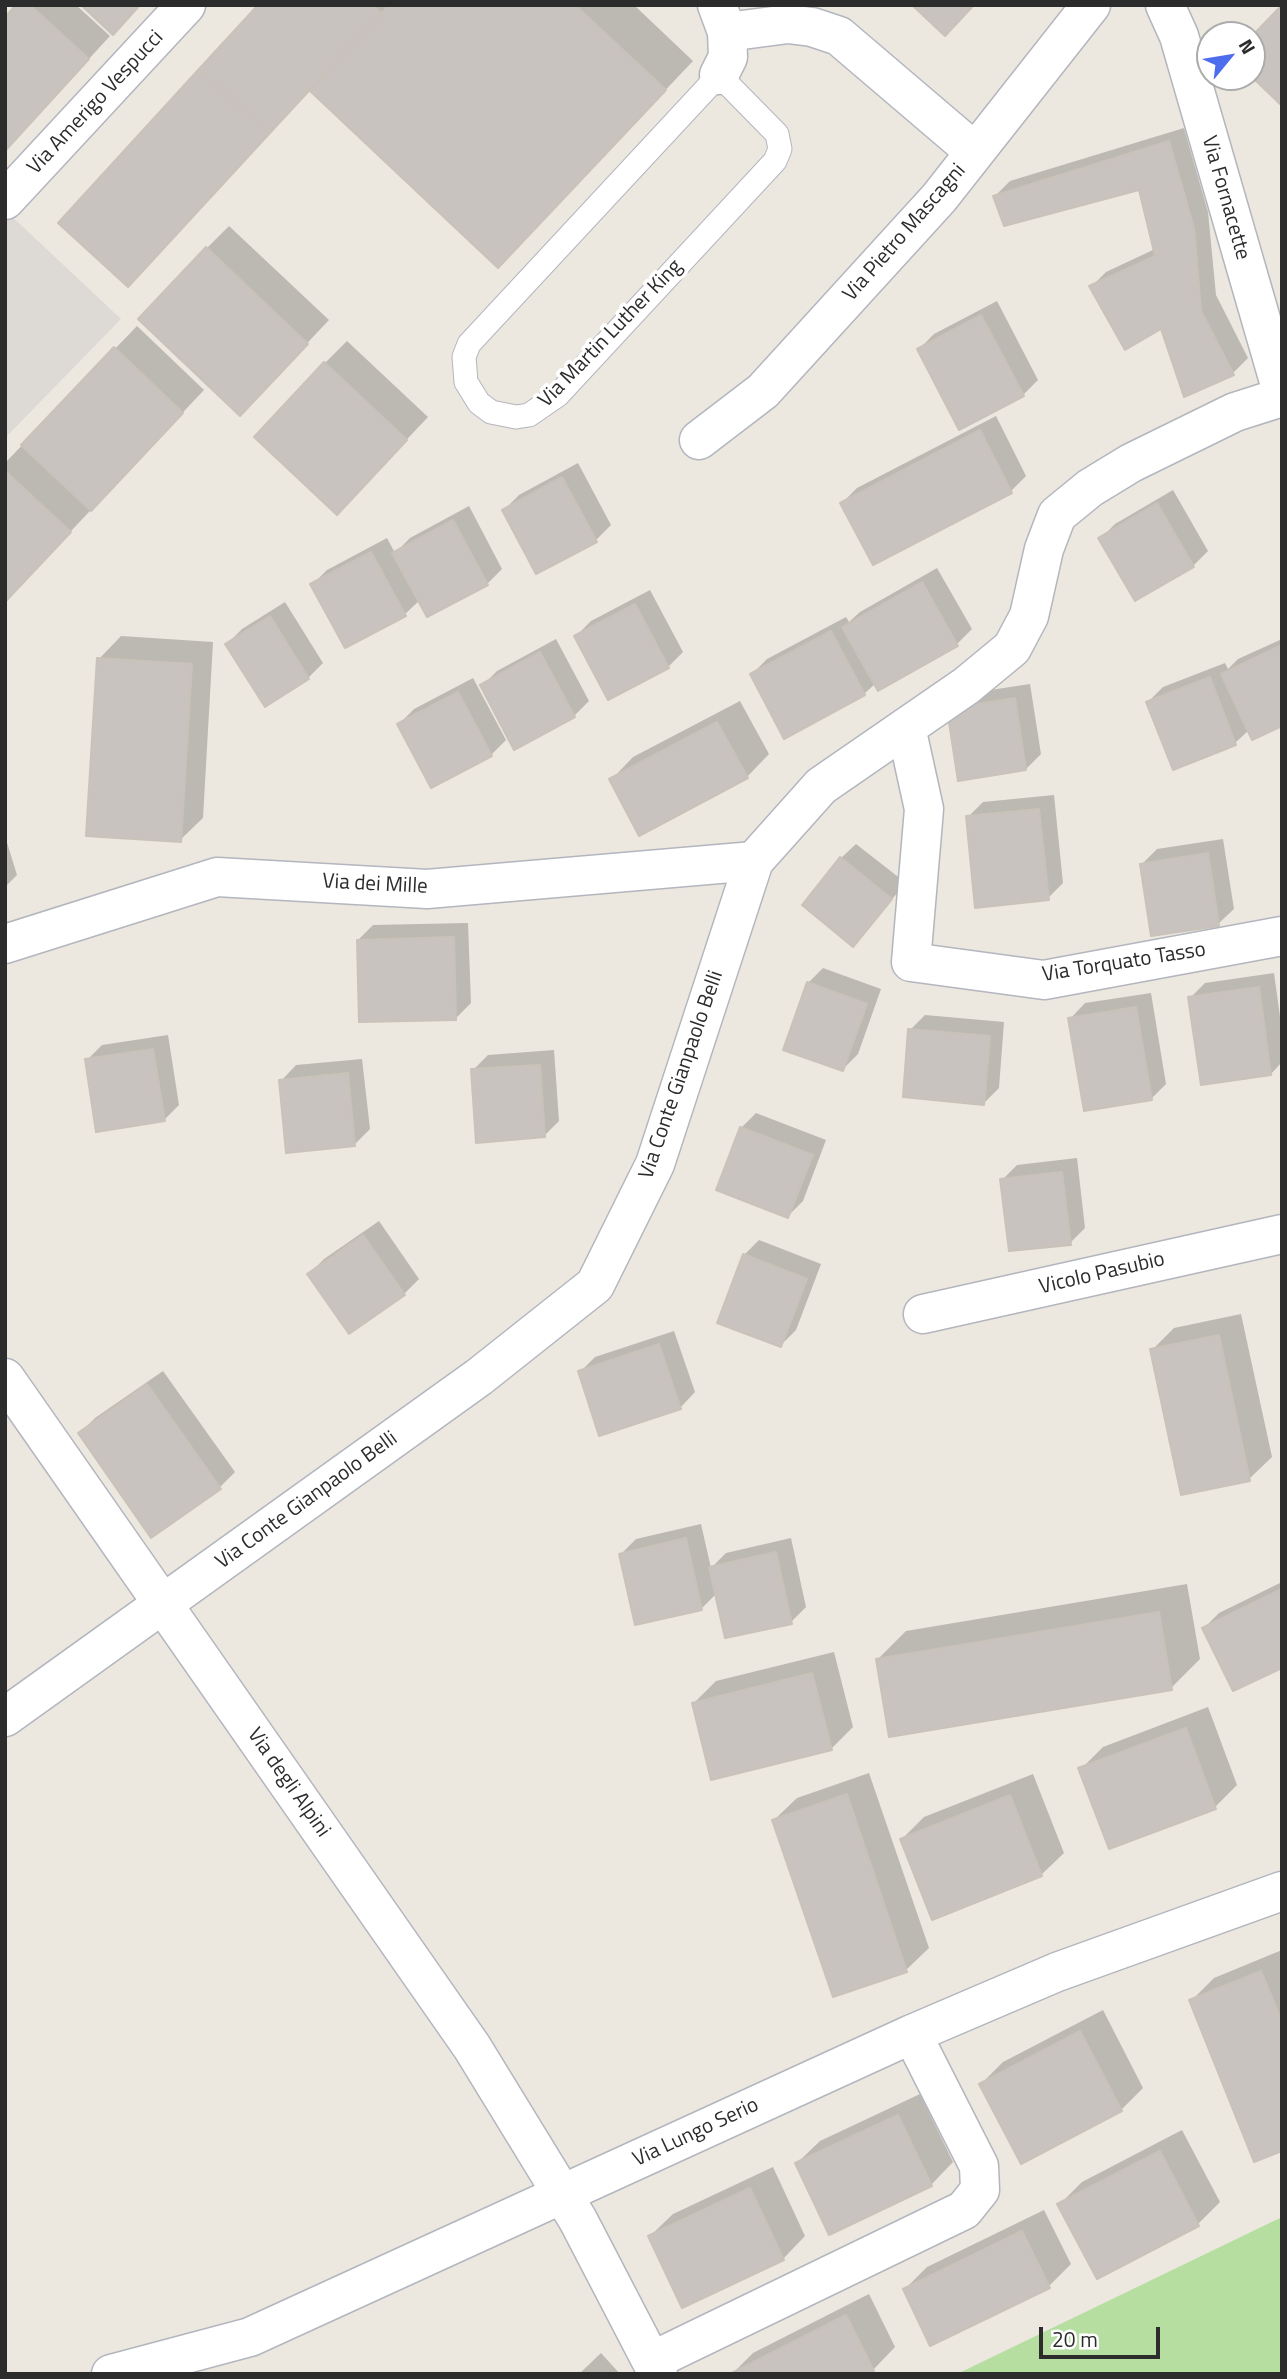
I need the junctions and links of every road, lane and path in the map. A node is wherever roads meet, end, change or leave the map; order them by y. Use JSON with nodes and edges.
{"nodes":[{"id":1,"x":186,"y":5,"type":"edge"},
{"id":2,"x":1091,"y":5,"type":"edge"},
{"id":3,"x":1165,"y":5,"type":"edge"},
{"id":4,"x":722,"y":19,"type":"edge"},
{"id":5,"x":719,"y":75,"type":"junction"},
{"id":6,"x":975,"y":152,"type":"junction"},
{"id":7,"x":5,"y":200,"type":"edge"},
{"id":8,"x":1280,"y":387,"type":"edge"},
{"id":9,"x":699,"y":440,"type":"dead end"},
{"id":10,"x":906,"y":727,"type":"junction"},
{"id":11,"x":754,"y":861,"type":"junction"},
{"id":12,"x":1282,"y":936,"type":"edge"},
{"id":13,"x":5,"y":944,"type":"edge"},
{"id":14,"x":1282,"y":1234,"type":"edge"},
{"id":15,"x":923,"y":1314,"type":"dead end"},
{"id":16,"x":5,"y":1378,"type":"edge"},
{"id":17,"x":163,"y":1604,"type":"junction"},
{"id":18,"x":5,"y":1717,"type":"edge"},
{"id":19,"x":1282,"y":1891,"type":"edge"},
{"id":20,"x":912,"y":2034,"type":"junction"},
{"id":21,"x":563,"y":2194,"type":"junction"},
{"id":22,"x":655,"y":2367,"type":"edge"},
{"id":23,"x":111,"y":2374,"type":"edge"}],
"edges":[{"from":1,"to":7,"type":"street","name":"Via Amerigo Vespucci"},
{"from":2,"to":6,"type":"street","name":"Via Pietro Mascagni"},
{"from":3,"to":8,"type":"street","name":"Via Fornacette"},
{"from":4,"to":5,"type":"street","name":"Via Martin Luther King"},
{"from":4,"to":6,"type":"street"},
{"from":5,"to":5,"type":"lane","name":"Via Martin Luther King"},
{"from":6,"to":9,"type":"street","name":"Via Pietro Mascagni"},
{"from":8,"to":10,"type":"street","name":"Via Conte Gianpaolo Belli"},
{"from":10,"to":11,"type":"street","name":"Via Conte Gianpaolo Belli"},
{"from":10,"to":12,"type":"street","name":"Via Torquato Tasso"},
{"from":11,"to":13,"type":"street","name":"Via dei Mille"},
{"from":11,"to":17,"type":"street","name":"Via Conte Gianpaolo Belli"},
{"from":14,"to":15,"type":"street","name":"Vicolo Pasubio"},
{"from":16,"to":17,"type":"street","name":"Via degli Alpini"},
{"from":17,"to":18,"type":"street","name":"Via Conte Gianpaolo Belli"},
{"from":17,"to":21,"type":"street","name":"Via degli Alpini"},
{"from":19,"to":20,"type":"street","name":"Via Lungo Serio"},
{"from":20,"to":21,"type":"street","name":"Via Lungo Serio"},
{"from":20,"to":22,"type":"street"},
{"from":21,"to":22,"type":"street","name":"Via degli Alpini"},
{"from":21,"to":23,"type":"street","name":"Via Lungo Serio"}]}
